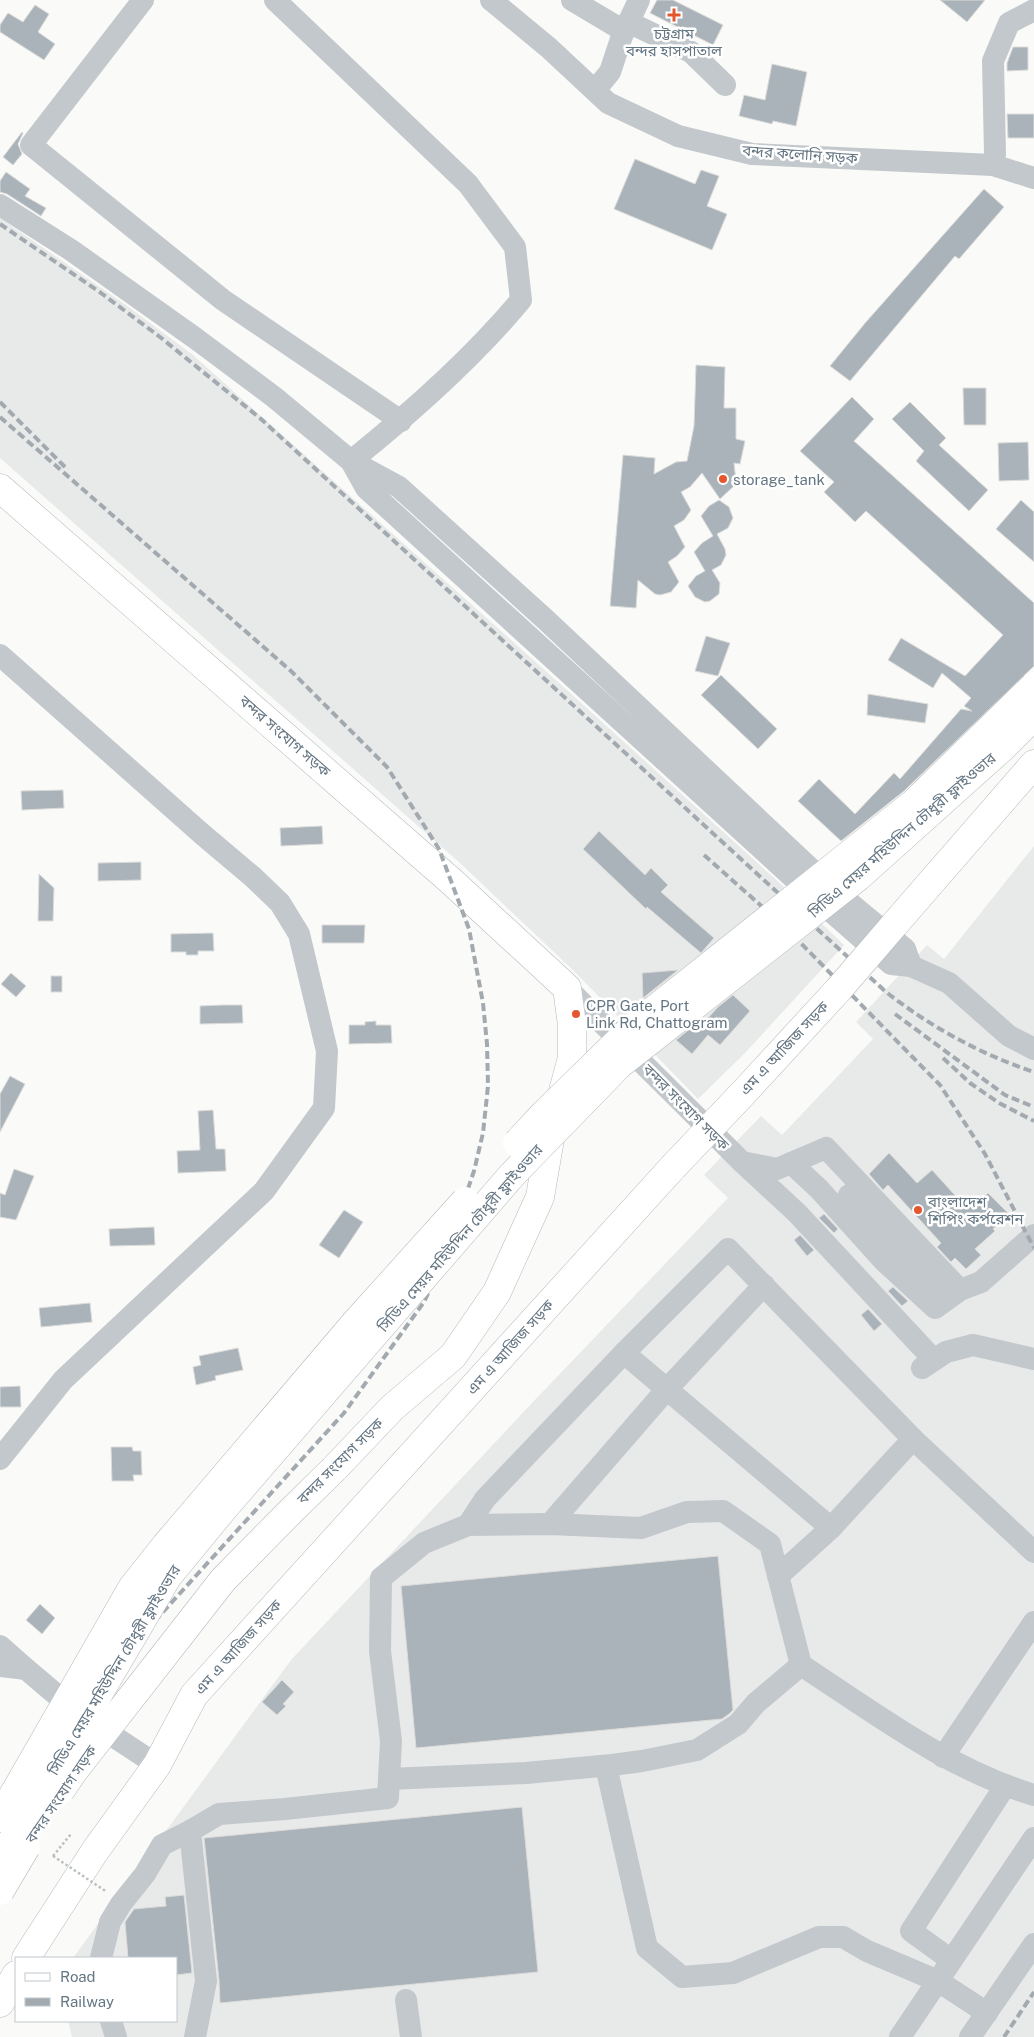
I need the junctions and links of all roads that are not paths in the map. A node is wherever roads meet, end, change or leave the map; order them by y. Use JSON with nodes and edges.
{"nodes":[{"id":1,"x":143,"y":0,"type":"edge"},
{"id":2,"x":275,"y":0,"type":"edge"},
{"id":3,"x":491,"y":0,"type":"edge"},
{"id":4,"x":572,"y":0,"type":"edge"},
{"id":5,"x":639,"y":0,"type":"edge"},
{"id":6,"x":1034,"y":10,"type":"edge"},
{"id":7,"x":626,"y":26,"type":"junction"},
{"id":8,"x":725,"y":85,"type":"dead end"},
{"id":9,"x":596,"y":89,"type":"junction"},
{"id":10,"x":993,"y":165,"type":"junction"},
{"id":11,"x":1034,"y":178,"type":"edge"},
{"id":12,"x":0,"y":205,"type":"edge"},
{"id":13,"x":401,"y":422,"type":"junction"},
{"id":14,"x":351,"y":461,"type":"junction"},
{"id":15,"x":0,"y":488,"type":"edge"},
{"id":16,"x":0,"y":655,"type":"edge"},
{"id":17,"x":1034,"y":686,"type":"edge"},
{"id":18,"x":1034,"y":716,"type":"edge"},
{"id":19,"x":1034,"y":764,"type":"edge"},
{"id":20,"x":567,"y":988,"type":"junction"},
{"id":21,"x":1034,"y":1049,"type":"edge"},
{"id":22,"x":809,"y":1155,"type":"junction"},
{"id":23,"x":742,"y":1162,"type":"junction"},
{"id":24,"x":1034,"y":1235,"type":"edge"},
{"id":25,"x":764,"y":1285,"type":"junction"},
{"id":26,"x":953,"y":1294,"type":"junction"},
{"id":27,"x":624,"y":1352,"type":"junction"},
{"id":28,"x":1034,"y":1359,"type":"edge"},
{"id":29,"x":668,"y":1389,"type":"junction"},
{"id":30,"x":913,"y":1439,"type":"junction"},
{"id":31,"x":0,"y":1459,"type":"edge"},
{"id":32,"x":550,"y":1524,"type":"junction"},
{"id":33,"x":468,"y":1526,"type":"junction"},
{"id":34,"x":831,"y":1528,"type":"junction"},
{"id":35,"x":1034,"y":1552,"type":"edge"},
{"id":36,"x":778,"y":1576,"type":"junction"},
{"id":37,"x":1034,"y":1622,"type":"edge"},
{"id":38,"x":0,"y":1646,"type":"edge"},
{"id":39,"x":801,"y":1665,"type":"junction"},
{"id":40,"x":0,"y":1666,"type":"edge"},
{"id":41,"x":26,"y":1669,"type":"junction"},
{"id":42,"x":943,"y":1757,"type":"junction"},
{"id":43,"x":157,"y":1765,"type":"junction"},
{"id":44,"x":606,"y":1766,"type":"junction"},
{"id":45,"x":389,"y":1779,"type":"junction"},
{"id":46,"x":1005,"y":1786,"type":"junction"},
{"id":47,"x":1034,"y":1795,"type":"edge"},
{"id":48,"x":0,"y":1818,"type":"edge"},
{"id":49,"x":190,"y":1831,"type":"junction"},
{"id":50,"x":1034,"y":1838,"type":"edge"},
{"id":51,"x":0,"y":1861,"type":"edge"},
{"id":52,"x":0,"y":1891,"type":"edge"},
{"id":53,"x":1034,"y":1944,"type":"edge"},
{"id":54,"x":27,"y":1957,"type":"edge"},
{"id":55,"x":101,"y":1957,"type":"edge"},
{"id":56,"x":951,"y":1960,"type":"junction"},
{"id":57,"x":15,"y":1977,"type":"edge"},
{"id":58,"x":938,"y":1981,"type":"junction"},
{"id":59,"x":406,"y":2000,"type":"dead end"},
{"id":60,"x":0,"y":2003,"type":"edge"},
{"id":61,"x":987,"y":2012,"type":"junction"},
{"id":62,"x":112,"y":2022,"type":"edge"},
{"id":63,"x":116,"y":2037,"type":"edge"},
{"id":64,"x":195,"y":2037,"type":"edge"},
{"id":65,"x":411,"y":2037,"type":"edge"},
{"id":66,"x":900,"y":2037,"type":"edge"},
{"id":67,"x":970,"y":2037,"type":"edge"}],
"edges":[{"from":1,"to":13,"type":"street"},
{"from":2,"to":13,"type":"street"},
{"from":3,"to":9,"type":"street","name":"বন্দর কলোনি সড়ক"},
{"from":4,"to":7,"type":"street"},
{"from":5,"to":7,"type":"street"},
{"from":6,"to":10,"type":"street"},
{"from":7,"to":8,"type":"street"},
{"from":7,"to":9,"type":"street"},
{"from":9,"to":10,"type":"street","name":"বন্দর কলোনি সড়ক"},
{"from":10,"to":11,"type":"street","name":"বন্দর কলোনি সড়ক"},
{"from":12,"to":14,"type":"street"},
{"from":13,"to":14,"type":"street"},
{"from":14,"to":21,"type":"street"},
{"from":15,"to":20,"type":"main road","name":"বন্দর সংযোগ সড়ক"},
{"from":16,"to":31,"type":"street"},
{"from":17,"to":48,"type":"main road","bridge":true},
{"from":18,"to":51,"type":"main road","name":"সিডিএ মেয়র মহিউদ্দিন চৌধুরী ফ্লাইওভার","bridge":true},
{"from":19,"to":43,"type":"main road","name":"এম এ আজিজ সড়ক","bridge":true},
{"from":20,"to":23,"type":"street","name":"বন্দর সংযোগ সড়ক"},
{"from":20,"to":52,"type":"main road","name":"বন্দর সংযোগ সড়ক","bridge":true},
{"from":22,"to":23,"type":"street","name":"বন্দর সংযোগ সড়ক"},
{"from":22,"to":26,"type":"street"},
{"from":22,"to":26,"type":"street"},
{"from":23,"to":28,"type":"street"},
{"from":24,"to":26,"type":"street"},
{"from":25,"to":27,"type":"street"},
{"from":25,"to":29,"type":"street"},
{"from":25,"to":30,"type":"street"},
{"from":27,"to":29,"type":"street"},
{"from":27,"to":33,"type":"street"},
{"from":29,"to":32,"type":"street"},
{"from":29,"to":34,"type":"street"},
{"from":30,"to":34,"type":"street"},
{"from":30,"to":35,"type":"street"},
{"from":32,"to":33,"type":"street"},
{"from":32,"to":36,"type":"street"},
{"from":33,"to":45,"type":"street"},
{"from":34,"to":36,"type":"street"},
{"from":36,"to":39,"type":"street"},
{"from":37,"to":42,"type":"street"},
{"from":38,"to":41,"type":"street"},
{"from":39,"to":42,"type":"street"},
{"from":39,"to":44,"type":"street"},
{"from":40,"to":41,"type":"street"},
{"from":41,"to":43,"type":"street"},
{"from":42,"to":46,"type":"street"},
{"from":43,"to":54,"type":"main road","name":"এম এ আজিজ সড়ক"},
{"from":44,"to":45,"type":"street"},
{"from":44,"to":58,"type":"street"},
{"from":45,"to":49,"type":"street"},
{"from":46,"to":47,"type":"street"},
{"from":46,"to":56,"type":"street"},
{"from":49,"to":55,"type":"street"},
{"from":49,"to":64,"type":"street"},
{"from":50,"to":56,"type":"street"},
{"from":53,"to":61,"type":"street"},
{"from":56,"to":58,"type":"street"},
{"from":57,"to":60,"type":"main road"},
{"from":58,"to":61,"type":"street"},
{"from":58,"to":66,"type":"street"},
{"from":59,"to":65,"type":"street"},
{"from":61,"to":67,"type":"street"},
{"from":62,"to":63,"type":"street"}]}
